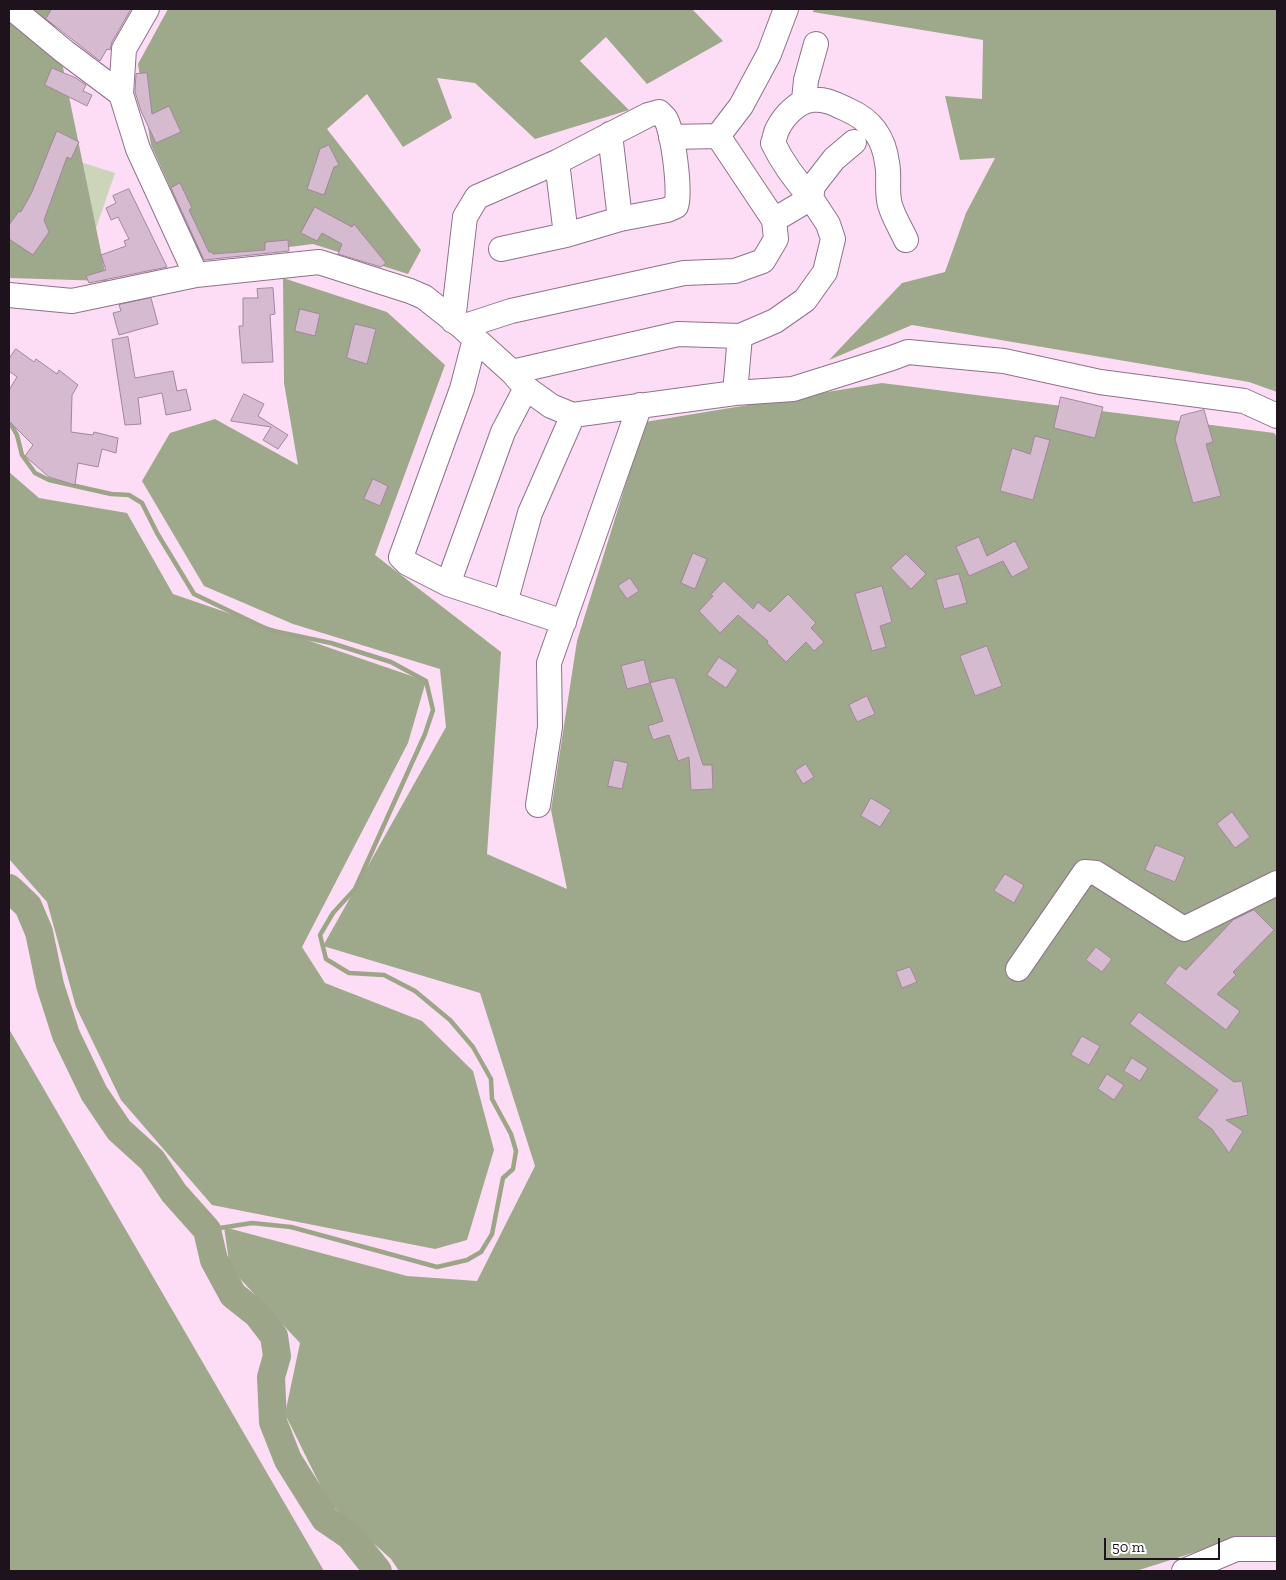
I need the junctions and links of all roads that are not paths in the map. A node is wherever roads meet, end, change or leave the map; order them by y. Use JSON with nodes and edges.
{"nodes":[{"id":1,"x":13,"y":9,"type":"edge"},
{"id":2,"x":147,"y":9,"type":"edge"},
{"id":3,"x":786,"y":9,"type":"edge"},
{"id":4,"x":816,"y":44,"type":"dead end"},
{"id":5,"x":121,"y":94,"type":"junction"},
{"id":6,"x":804,"y":100,"type":"junction"},
{"id":7,"x":610,"y":134,"type":"junction"},
{"id":8,"x":718,"y":136,"type":"junction"},
{"id":9,"x":671,"y":137,"type":"junction"},
{"id":10,"x":854,"y":142,"type":"dead end"},
{"id":11,"x":557,"y":162,"type":"junction"},
{"id":12,"x":811,"y":198,"type":"junction"},
{"id":13,"x":620,"y":219,"type":"junction"},
{"id":14,"x":774,"y":220,"type":"junction"},
{"id":15,"x":566,"y":235,"type":"junction"},
{"id":16,"x":906,"y":240,"type":"dead end"},
{"id":17,"x":501,"y":248,"type":"dead end"},
{"id":18,"x":196,"y":275,"type":"junction"},
{"id":19,"x":9,"y":295,"type":"edge"},
{"id":20,"x":463,"y":329,"type":"junction"},
{"id":21,"x":740,"y":336,"type":"junction"},
{"id":22,"x":519,"y":380,"type":"junction"},
{"id":23,"x":735,"y":392,"type":"junction"},
{"id":24,"x":640,"y":405,"type":"junction"},
{"id":25,"x":573,"y":415,"type":"junction"},
{"id":26,"x":1277,"y":416,"type":"edge"},
{"id":27,"x":448,"y":584,"type":"junction"},
{"id":28,"x":505,"y":603,"type":"junction"},
{"id":29,"x":564,"y":622,"type":"junction"},
{"id":30,"x":538,"y":805,"type":"dead end"},
{"id":31,"x":1277,"y":883,"type":"edge"},
{"id":32,"x":1018,"y":969,"type":"dead end"},
{"id":33,"x":1277,"y":1549,"type":"edge"},
{"id":34,"x":1184,"y":1571,"type":"edge"}],
"edges":[{"from":1,"to":5,"type":"street"},
{"from":2,"to":5,"type":"street"},
{"from":3,"to":8,"type":"street"},
{"from":4,"to":6,"type":"street"},
{"from":5,"to":18,"type":"street"},
{"from":6,"to":12,"type":"street"},
{"from":6,"to":16,"type":"street"},
{"from":7,"to":9,"type":"street"},
{"from":7,"to":11,"type":"street"},
{"from":7,"to":13,"type":"street"},
{"from":8,"to":9,"type":"street"},
{"from":8,"to":14,"type":"street"},
{"from":9,"to":13,"type":"street"},
{"from":10,"to":12,"type":"street"},
{"from":11,"to":15,"type":"street"},
{"from":11,"to":20,"type":"street"},
{"from":12,"to":14,"type":"street"},
{"from":12,"to":21,"type":"street"},
{"from":13,"to":15,"type":"street"},
{"from":14,"to":20,"type":"street"},
{"from":15,"to":17,"type":"street"},
{"from":18,"to":19,"type":"street"},
{"from":18,"to":20,"type":"street"},
{"from":20,"to":22,"type":"street"},
{"from":20,"to":27,"type":"street"},
{"from":21,"to":22,"type":"street"},
{"from":21,"to":23,"type":"street"},
{"from":22,"to":25,"type":"street"},
{"from":22,"to":27,"type":"street"},
{"from":23,"to":24,"type":"street"},
{"from":23,"to":26,"type":"street"},
{"from":24,"to":25,"type":"street"},
{"from":24,"to":29,"type":"street"},
{"from":25,"to":28,"type":"street"},
{"from":27,"to":28,"type":"street"},
{"from":28,"to":29,"type":"street"},
{"from":29,"to":30,"type":"street"},
{"from":31,"to":32,"type":"street"},
{"from":33,"to":34,"type":"street"}]}
